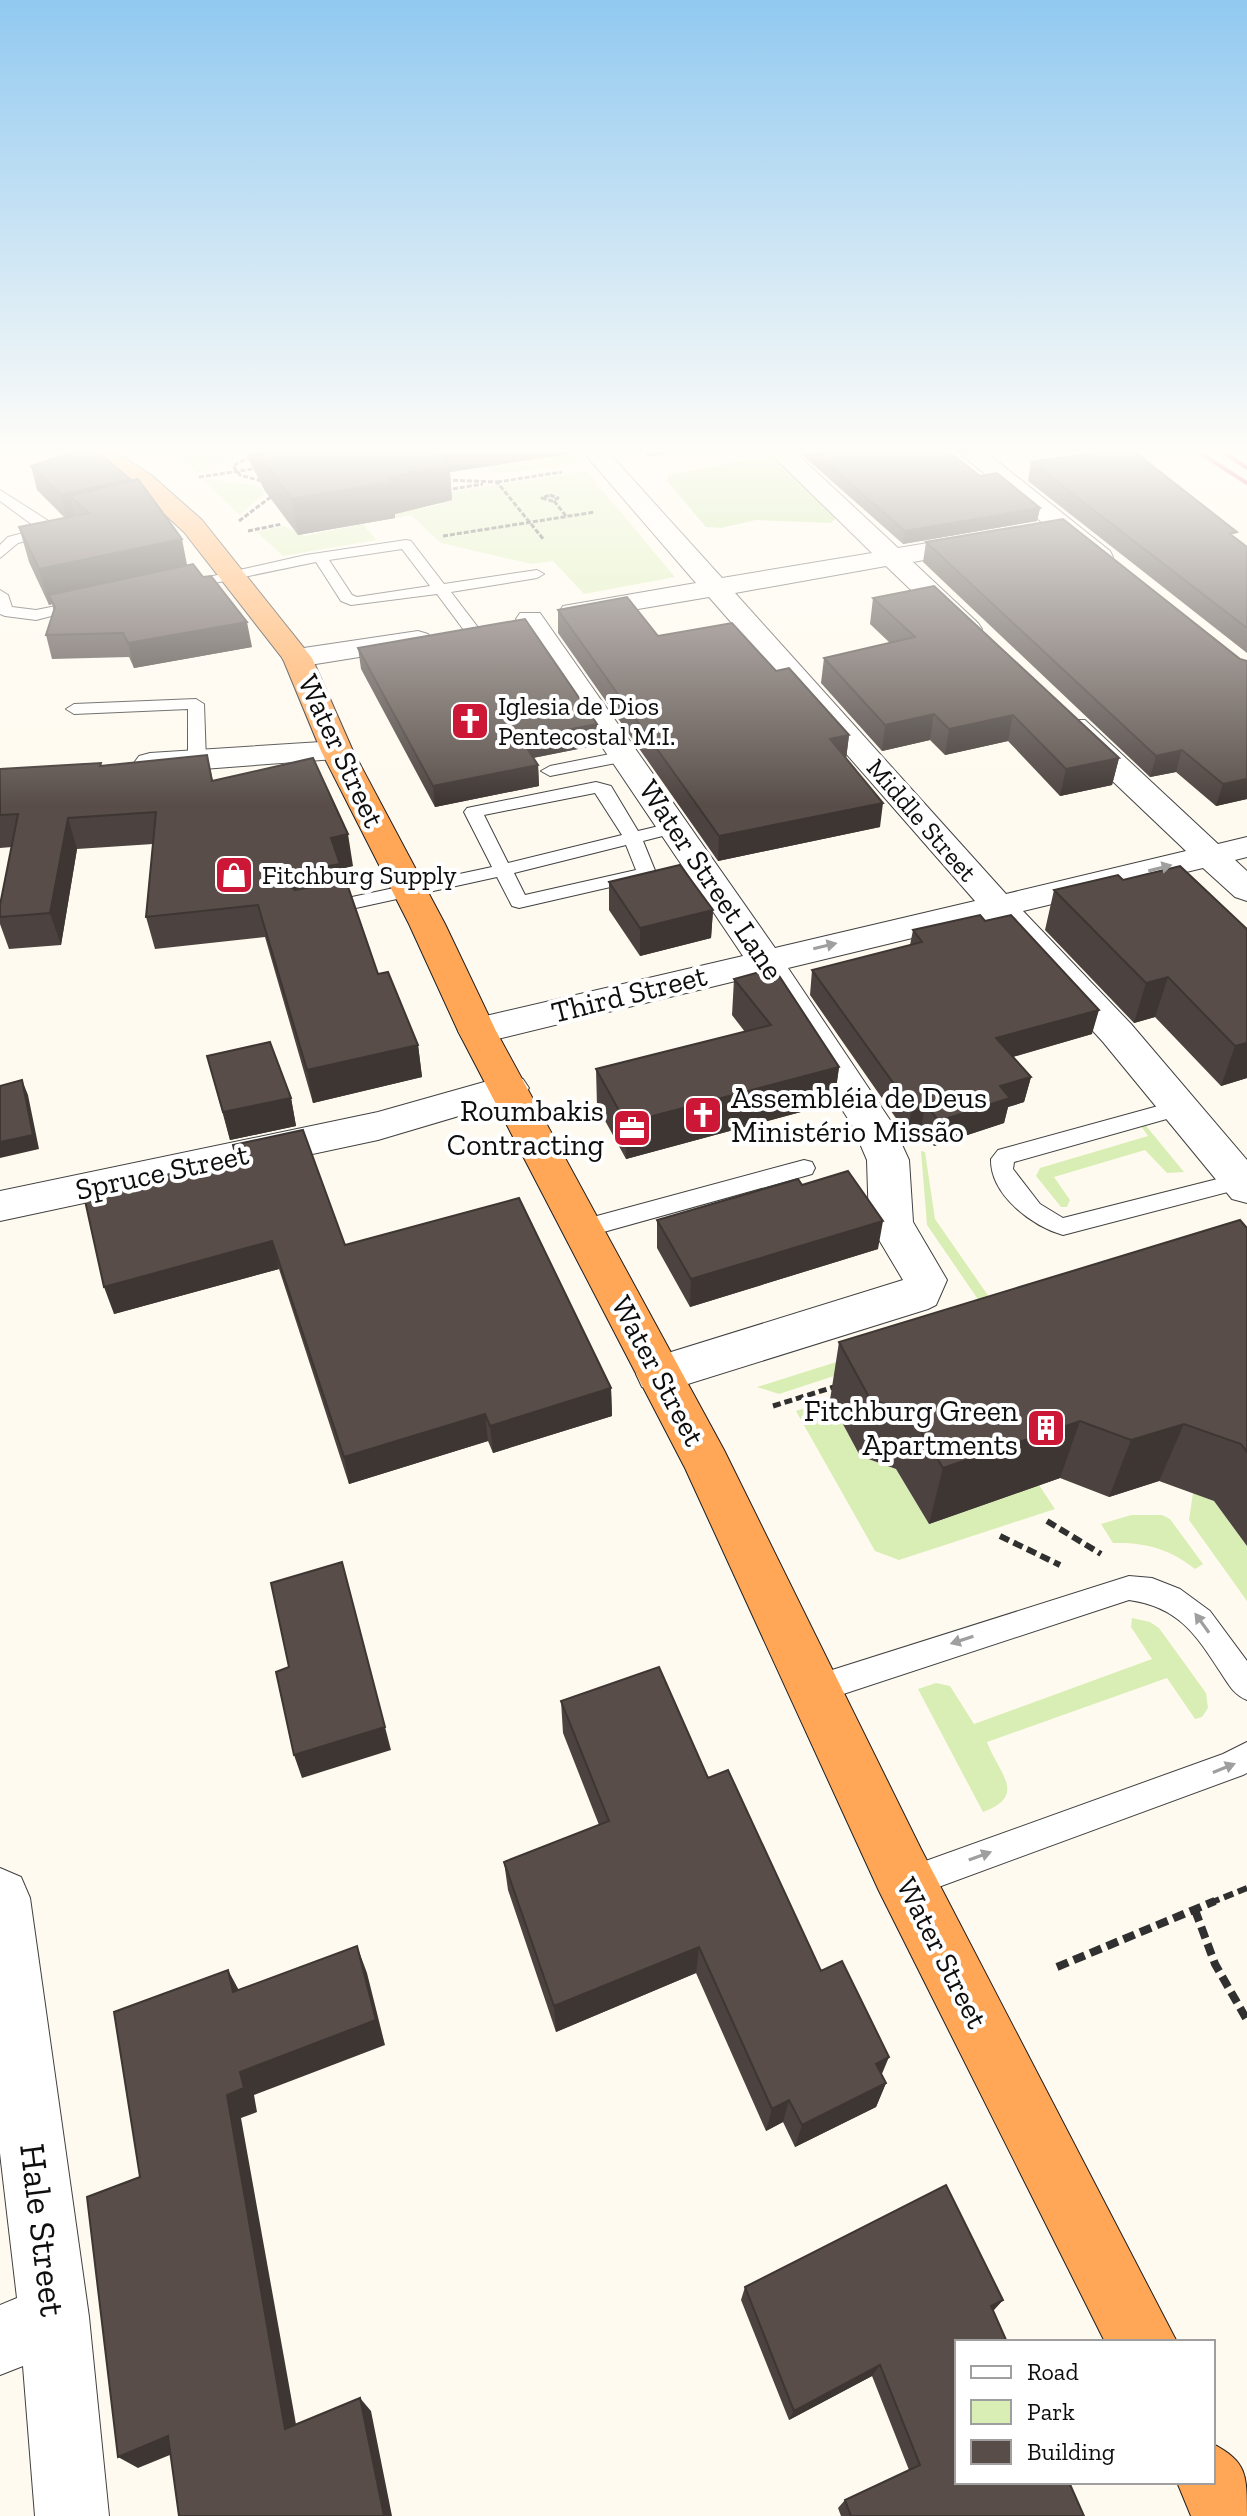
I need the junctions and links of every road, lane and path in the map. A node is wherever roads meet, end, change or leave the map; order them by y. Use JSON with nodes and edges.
{"nodes":[{"id":1,"x":229,"y":570,"type":"edge"},
{"id":2,"x":245,"y":570,"type":"edge"},
{"id":3,"x":329,"y":570,"type":"edge"},
{"id":4,"x":428,"y":570,"type":"edge"},
{"id":5,"x":696,"y":570,"type":"edge"},
{"id":6,"x":821,"y":570,"type":"edge"},
{"id":7,"x":905,"y":570,"type":"edge"},
{"id":8,"x":1118,"y":570,"type":"edge"},
{"id":9,"x":231,"y":573,"type":"junction"},
{"id":10,"x":537,"y":574,"type":"dead end"},
{"id":11,"x":1126,"y":577,"type":"edge"},
{"id":12,"x":159,"y":589,"type":"edge"},
{"id":13,"x":715,"y":589,"type":"junction"},
{"id":14,"x":443,"y":590,"type":"junction"},
{"id":15,"x":0,"y":595,"type":"edge"},
{"id":16,"x":101,"y":602,"type":"edge"},
{"id":17,"x":530,"y":619,"type":"junction"},
{"id":18,"x":472,"y":630,"type":"junction"},
{"id":19,"x":984,"y":644,"type":"edge"},
{"id":20,"x":297,"y":658,"type":"junction"},
{"id":21,"x":74,"y":709,"type":"dead end"},
{"id":22,"x":1054,"y":709,"type":"edge"},
{"id":23,"x":337,"y":751,"type":"junction"},
{"id":24,"x":625,"y":756,"type":"junction"},
{"id":25,"x":197,"y":761,"type":"junction"},
{"id":26,"x":118,"y":765,"type":"edge"},
{"id":27,"x":550,"y":771,"type":"dead end"},
{"id":28,"x":676,"y":827,"type":"junction"},
{"id":29,"x":633,"y":838,"type":"junction"},
{"id":30,"x":1247,"y":847,"type":"edge"},
{"id":31,"x":1211,"y":855,"type":"junction"},
{"id":32,"x":501,"y":871,"type":"junction"},
{"id":33,"x":1247,"y":890,"type":"edge"},
{"id":34,"x":410,"y":893,"type":"junction"},
{"id":35,"x":999,"y":907,"type":"junction"},
{"id":36,"x":300,"y":913,"type":"edge"},
{"id":37,"x":764,"y":960,"type":"junction"},
{"id":38,"x":477,"y":1031,"type":"junction"},
{"id":39,"x":509,"y":1088,"type":"junction"},
{"id":40,"x":1180,"y":1108,"type":"junction"},
{"id":41,"x":804,"y":1168,"type":"dead end"},
{"id":42,"x":1244,"y":1184,"type":"edge"},
{"id":43,"x":0,"y":1206,"type":"edge"},
{"id":44,"x":582,"y":1229,"type":"junction"},
{"id":45,"x":659,"y":1374,"type":"junction"},
{"id":46,"x":845,"y":1384,"type":"edge"},
{"id":47,"x":773,"y":1406,"type":"dead end"},
{"id":48,"x":1247,"y":1686,"type":"edge"},
{"id":49,"x":813,"y":1690,"type":"junction"},
{"id":50,"x":1247,"y":1756,"type":"edge"},
{"id":51,"x":906,"y":1883,"type":"junction"},
{"id":52,"x":1247,"y":1888,"type":"edge"},
{"id":53,"x":0,"y":1898,"type":"edge"},
{"id":54,"x":1195,"y":1910,"type":"junction"},
{"id":55,"x":1057,"y":1967,"type":"dead end"},
{"id":56,"x":1247,"y":2020,"type":"edge"},
{"id":57,"x":27,"y":2329,"type":"edge"},
{"id":58,"x":1141,"y":2340,"type":"edge"},
{"id":59,"x":72,"y":2516,"type":"edge"}],
"edges":[{"from":1,"to":9,"type":"highway","name":"Water Street"},
{"from":2,"to":9,"type":"lane"},
{"from":3,"to":14,"type":"lane"},
{"from":4,"to":14,"type":"lane"},
{"from":5,"to":13,"type":"street","name":"Middle Street"},
{"from":6,"to":13,"type":"street"},
{"from":7,"to":19,"type":"street"},
{"from":8,"to":11,"type":"street"},
{"from":9,"to":12,"type":"lane"},
{"from":9,"to":20,"type":"highway","name":"Water Street"},
{"from":10,"to":14,"type":"lane"},
{"from":13,"to":17,"type":"street"},
{"from":13,"to":35,"type":"street","name":"Middle Street"},
{"from":14,"to":18,"type":"lane"},
{"from":15,"to":16,"type":"lane"},
{"from":17,"to":18,"type":"street"},
{"from":17,"to":24,"type":"street","name":"Water Street Lane"},
{"from":18,"to":20,"type":"street"},
{"from":20,"to":23,"type":"highway","name":"Water Street"},
{"from":21,"to":25,"type":"lane"},
{"from":22,"to":31,"type":"street"},
{"from":23,"to":25,"type":"street"},
{"from":23,"to":34,"type":"highway","name":"Water Street"},
{"from":24,"to":27,"type":"lane"},
{"from":24,"to":28,"type":"street","name":"Water Street Lane"},
{"from":25,"to":26,"type":"street"},
{"from":28,"to":29,"type":"lane"},
{"from":28,"to":37,"type":"street","name":"Water Street Lane"},
{"from":29,"to":32,"type":"lane"},
{"from":29,"to":32,"type":"lane"},
{"from":29,"to":32,"type":"lane"},
{"from":30,"to":31,"type":"street","name":"Third Street"},
{"from":31,"to":33,"type":"street"},
{"from":35,"to":31,"type":"street","name":"Third Street","one_way":true},
{"from":32,"to":34,"type":"lane"},
{"from":34,"to":36,"type":"lane"},
{"from":34,"to":38,"type":"highway","name":"Water Street"},
{"from":37,"to":35,"type":"street","name":"Third Street","one_way":true},
{"from":35,"to":40,"type":"street","name":"Middle Street"},
{"from":37,"to":38,"type":"street","name":"Third Street"},
{"from":37,"to":45,"type":"street","name":"Water Street Lane"},
{"from":38,"to":39,"type":"highway","name":"Water Street"},
{"from":39,"to":43,"type":"street","name":"Spruce Street"},
{"from":39,"to":44,"type":"highway","name":"Water Street"},
{"from":40,"to":42,"type":"street","name":"Middle Street"},
{"from":40,"to":42,"type":"lane"},
{"from":41,"to":44,"type":"lane"},
{"from":44,"to":45,"type":"highway","name":"Water Street"},
{"from":45,"to":49,"type":"highway","name":"Water Street"},
{"from":46,"to":47,"type":"path"},
{"from":48,"to":49,"type":"lane","one_way":true},
{"from":49,"to":51,"type":"highway","name":"Water Street"},
{"from":51,"to":50,"type":"lane","one_way":true},
{"from":51,"to":58,"type":"highway","name":"Water Street"},
{"from":52,"to":54,"type":"path"},
{"from":53,"to":57,"type":"street","name":"Hale Street"},
{"from":54,"to":55,"type":"path"},
{"from":54,"to":56,"type":"path"},
{"from":57,"to":59,"type":"street","name":"Hale Street"}]}
